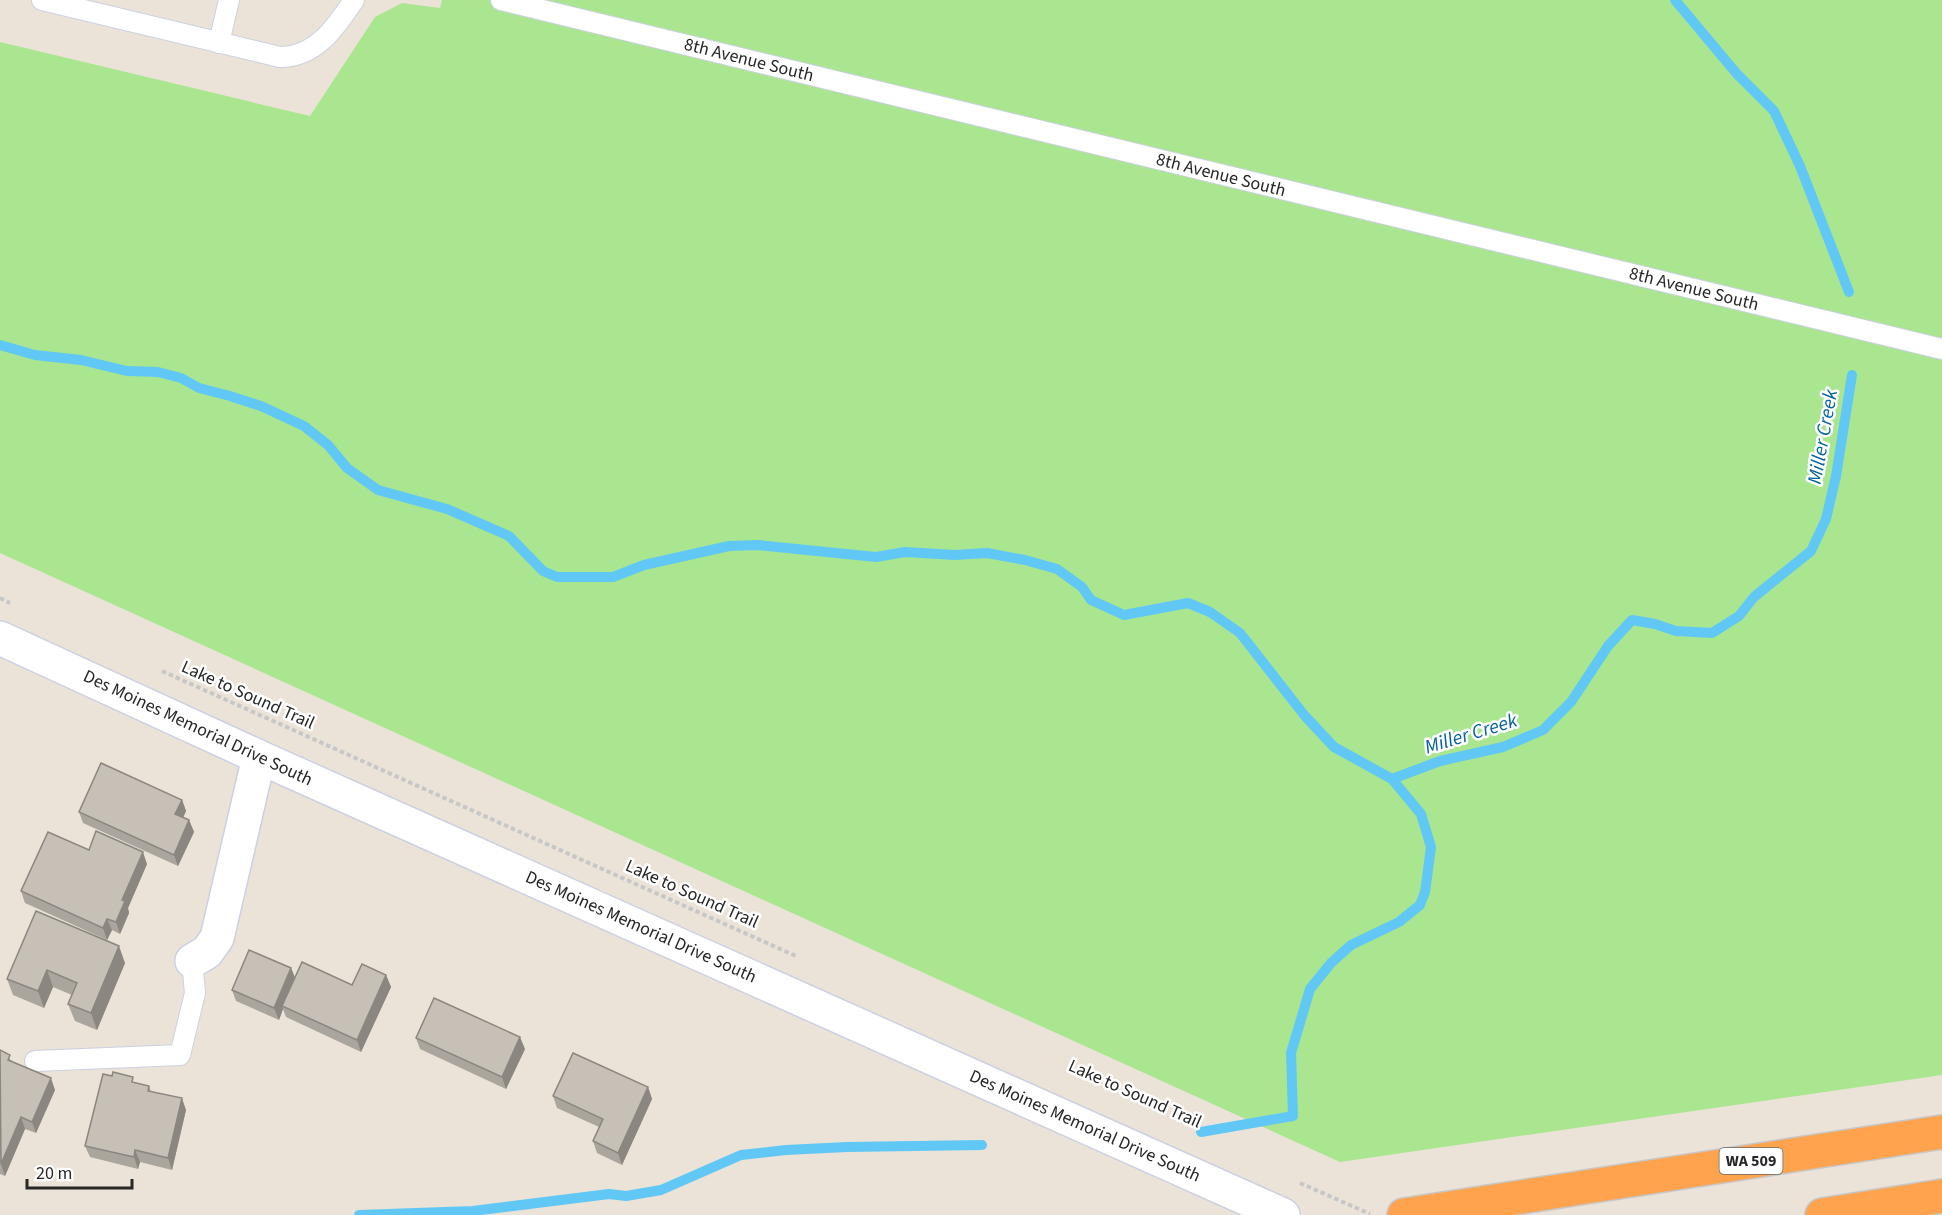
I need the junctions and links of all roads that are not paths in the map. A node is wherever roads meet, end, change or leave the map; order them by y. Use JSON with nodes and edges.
{"nodes":[{"id":1,"x":42,"y":0,"type":"edge"},
{"id":2,"x":229,"y":0,"type":"edge"},
{"id":3,"x":354,"y":0,"type":"edge"},
{"id":4,"x":501,"y":0,"type":"edge"},
{"id":5,"x":219,"y":43,"type":"junction"},
{"id":6,"x":1942,"y":349,"type":"edge"},
{"id":7,"x":0,"y":638,"type":"edge"},
{"id":8,"x":259,"y":757,"type":"junction"},
{"id":9,"x":192,"y":961,"type":"joint"},
{"id":10,"x":35,"y":1061,"type":"dead end"},
{"id":11,"x":1942,"y":1132,"type":"edge"},
{"id":12,"x":1942,"y":1196,"type":"edge"},
{"id":13,"x":1283,"y":1215,"type":"edge"},
{"id":14,"x":1404,"y":1215,"type":"edge"},
{"id":15,"x":1822,"y":1215,"type":"edge"}],
"edges":[{"from":1,"to":5,"type":"lane"},
{"from":2,"to":5,"type":"lane"},
{"from":3,"to":5,"type":"lane"},
{"from":4,"to":6,"type":"lane","name":"8th Avenue South"},
{"from":7,"to":8,"type":"main road","name":"Des Moines Memorial Drive South"},
{"from":8,"to":9,"type":"main road"},
{"from":8,"to":13,"type":"main road","name":"Des Moines Memorial Drive South"},
{"from":9,"to":10,"type":"lane"},
{"from":11,"to":14,"type":"highway","number":"WA 509"},
{"from":12,"to":15,"type":"highway"}]}
